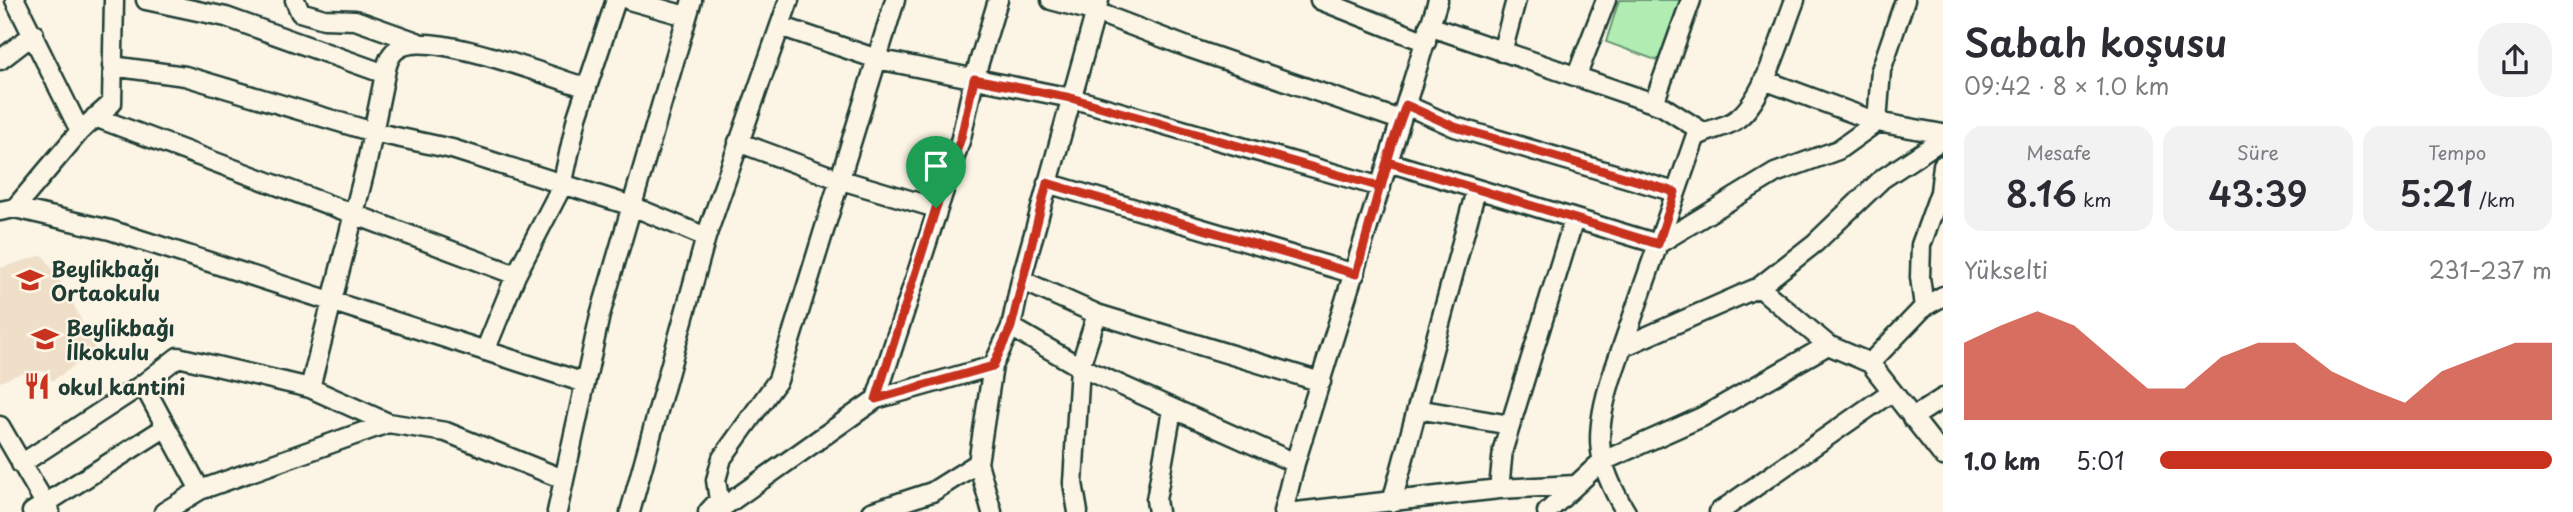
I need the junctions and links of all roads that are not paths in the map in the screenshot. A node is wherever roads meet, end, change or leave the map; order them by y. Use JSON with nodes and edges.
{"nodes":[{"id":1,"x":15,"y":0,"type":"edge"},
{"id":2,"x":114,"y":0,"type":"edge"},
{"id":3,"x":146,"y":0,"type":"edge"},
{"id":4,"x":295,"y":0,"type":"edge"},
{"id":5,"x":616,"y":0,"type":"edge"},
{"id":6,"x":629,"y":0,"type":"edge"},
{"id":7,"x":789,"y":0,"type":"edge"},
{"id":8,"x":895,"y":0,"type":"edge"},
{"id":9,"x":998,"y":0,"type":"edge"},
{"id":10,"x":1051,"y":0,"type":"edge"},
{"id":11,"x":1320,"y":0,"type":"edge"},
{"id":12,"x":1438,"y":0,"type":"edge"},
{"id":13,"x":1516,"y":0,"type":"edge"},
{"id":14,"x":1606,"y":0,"type":"edge"},
{"id":15,"x":1691,"y":0,"type":"edge"},
{"id":16,"x":1795,"y":0,"type":"edge"},
{"id":17,"x":1905,"y":0,"type":"edge"},
{"id":18,"x":1097,"y":6,"type":"edge"},
{"id":19,"x":689,"y":8,"type":"edge"},
{"id":20,"x":783,"y":27,"type":"junction"},
{"id":21,"x":34,"y":34,"type":"junction"},
{"id":22,"x":1428,"y":34,"type":"junction"},
{"id":23,"x":416,"y":42,"type":"junction"},
{"id":24,"x":1502,"y":52,"type":"junction"},
{"id":25,"x":877,"y":59,"type":"junction"},
{"id":26,"x":0,"y":60,"type":"edge"},
{"id":27,"x":112,"y":66,"type":"junction"},
{"id":28,"x":385,"y":74,"type":"junction"},
{"id":29,"x":1577,"y":75,"type":"junction"},
{"id":30,"x":974,"y":79,"type":"junction"},
{"id":31,"x":1764,"y":79,"type":"junction"},
{"id":32,"x":587,"y":88,"type":"junction"},
{"id":33,"x":1071,"y":98,"type":"junction"},
{"id":34,"x":1654,"y":103,"type":"junction"},
{"id":35,"x":1403,"y":113,"type":"junction"},
{"id":36,"x":95,"y":117,"type":"junction"},
{"id":37,"x":1877,"y":122,"type":"junction"},
{"id":38,"x":80,"y":131,"type":"junction"},
{"id":39,"x":373,"y":132,"type":"junction"},
{"id":40,"x":1703,"y":132,"type":"junction"},
{"id":41,"x":1943,"y":136,"type":"edge"},
{"id":42,"x":738,"y":142,"type":"junction"},
{"id":43,"x":1388,"y":162,"type":"junction"},
{"id":44,"x":1943,"y":165,"type":"edge"},
{"id":45,"x":838,"y":179,"type":"junction"},
{"id":46,"x":1047,"y":183,"type":"junction"},
{"id":47,"x":562,"y":186,"type":"junction"},
{"id":48,"x":1381,"y":187,"type":"junction"},
{"id":49,"x":1476,"y":190,"type":"junction"},
{"id":50,"x":1675,"y":192,"type":"junction"},
{"id":51,"x":632,"y":206,"type":"junction"},
{"id":52,"x":936,"y":208,"type":"junction"},
{"id":53,"x":7,"y":209,"type":"edge"},
{"id":54,"x":353,"y":213,"type":"junction"},
{"id":55,"x":1574,"y":219,"type":"junction"},
{"id":56,"x":706,"y":237,"type":"junction"},
{"id":57,"x":1658,"y":244,"type":"junction"},
{"id":58,"x":1356,"y":274,"type":"junction"},
{"id":59,"x":516,"y":275,"type":"junction"},
{"id":60,"x":1021,"y":280,"type":"junction"},
{"id":61,"x":1759,"y":287,"type":"junction"},
{"id":62,"x":1943,"y":296,"type":"edge"},
{"id":63,"x":330,"y":303,"type":"junction"},
{"id":64,"x":1924,"y":307,"type":"junction"},
{"id":65,"x":1097,"y":314,"type":"junction"},
{"id":66,"x":1011,"y":327,"type":"junction"},
{"id":67,"x":1828,"y":345,"type":"junction"},
{"id":68,"x":1625,"y":346,"type":"junction"},
{"id":69,"x":485,"y":351,"type":"junction"},
{"id":70,"x":1870,"y":363,"type":"junction"},
{"id":71,"x":993,"y":366,"type":"junction"},
{"id":72,"x":1080,"y":367,"type":"junction"},
{"id":73,"x":1321,"y":382,"type":"junction"},
{"id":74,"x":585,"y":383,"type":"junction"},
{"id":75,"x":144,"y":384,"type":"junction"},
{"id":76,"x":310,"y":388,"type":"junction"},
{"id":77,"x":1891,"y":392,"type":"junction"},
{"id":78,"x":1943,"y":398,"type":"edge"},
{"id":79,"x":876,"y":399,"type":"junction"},
{"id":80,"x":1417,"y":409,"type":"junction"},
{"id":81,"x":1172,"y":410,"type":"junction"},
{"id":82,"x":1912,"y":418,"type":"junction"},
{"id":83,"x":388,"y":423,"type":"junction"},
{"id":84,"x":1510,"y":425,"type":"junction"},
{"id":85,"x":0,"y":426,"type":"edge"},
{"id":86,"x":166,"y":427,"type":"junction"},
{"id":87,"x":6,"y":450,"type":"edge"},
{"id":88,"x":1943,"y":456,"type":"edge"},
{"id":89,"x":1601,"y":462,"type":"junction"},
{"id":90,"x":978,"y":463,"type":"junction"},
{"id":91,"x":1295,"y":463,"type":"junction"},
{"id":92,"x":21,"y":464,"type":"junction"},
{"id":93,"x":563,"y":479,"type":"junction"},
{"id":94,"x":1576,"y":485,"type":"junction"},
{"id":95,"x":1499,"y":489,"type":"junction"},
{"id":96,"x":200,"y":490,"type":"junction"},
{"id":97,"x":1392,"y":502,"type":"junction"},
{"id":98,"x":1373,"y":509,"type":"edge"},
{"id":99,"x":43,"y":510,"type":"edge"},
{"id":100,"x":164,"y":512,"type":"edge"},
{"id":101,"x":557,"y":512,"type":"edge"},
{"id":102,"x":630,"y":512,"type":"edge"},
{"id":103,"x":708,"y":512,"type":"edge"},
{"id":104,"x":716,"y":512,"type":"edge"},
{"id":105,"x":872,"y":512,"type":"edge"},
{"id":106,"x":992,"y":512,"type":"edge"},
{"id":107,"x":1078,"y":512,"type":"edge"},
{"id":108,"x":1158,"y":512,"type":"edge"},
{"id":109,"x":1283,"y":512,"type":"edge"},
{"id":110,"x":1296,"y":512,"type":"edge"},
{"id":111,"x":1547,"y":512,"type":"edge"},
{"id":112,"x":1626,"y":512,"type":"edge"},
{"id":113,"x":1719,"y":512,"type":"edge"}],
"edges":[{"from":1,"to":21,"type":"street"},
{"from":2,"to":27,"type":"street"},
{"from":3,"to":28,"type":"street"},
{"from":4,"to":23,"type":"street"},
{"from":5,"to":32,"type":"street"},
{"from":6,"to":19,"type":"street"},
{"from":7,"to":20,"type":"street"},
{"from":8,"to":25,"type":"street"},
{"from":9,"to":30,"type":"street"},
{"from":10,"to":18,"type":"street"},
{"from":11,"to":22,"type":"street"},
{"from":12,"to":22,"type":"street"},
{"from":13,"to":24,"type":"street"},
{"from":14,"to":29,"type":"street"},
{"from":15,"to":34,"type":"street"},
{"from":16,"to":31,"type":"street"},
{"from":17,"to":37,"type":"street"},
{"from":18,"to":33,"type":"street"},
{"from":18,"to":35,"type":"street"},
{"from":19,"to":51,"type":"street"},
{"from":20,"to":25,"type":"street"},
{"from":20,"to":42,"type":"street"},
{"from":21,"to":26,"type":"street"},
{"from":21,"to":38,"type":"street"},
{"from":22,"to":24,"type":"street"},
{"from":22,"to":35,"type":"street"},
{"from":23,"to":28,"type":"street"},
{"from":23,"to":32,"type":"street"},
{"from":24,"to":29,"type":"street"},
{"from":25,"to":30,"type":"street"},
{"from":25,"to":45,"type":"street"},
{"from":27,"to":36,"type":"street"},
{"from":27,"to":39,"type":"street"},
{"from":28,"to":39,"type":"street"},
{"from":29,"to":34,"type":"street"},
{"from":30,"to":33,"type":"street"},
{"from":30,"to":52,"type":"street"},
{"from":31,"to":37,"type":"street"},
{"from":31,"to":40,"type":"street"},
{"from":32,"to":47,"type":"street"},
{"from":33,"to":46,"type":"street"},
{"from":33,"to":48,"type":"street"},
{"from":34,"to":40,"type":"street"},
{"from":35,"to":43,"type":"street"},
{"from":35,"to":50,"type":"street"},
{"from":36,"to":38,"type":"street"},
{"from":36,"to":54,"type":"street"},
{"from":37,"to":41,"type":"street"},
{"from":37,"to":57,"type":"street"},
{"from":38,"to":53,"type":"street"},
{"from":39,"to":47,"type":"street"},
{"from":39,"to":54,"type":"street"},
{"from":40,"to":50,"type":"street"},
{"from":41,"to":61,"type":"street"},
{"from":42,"to":45,"type":"street"},
{"from":42,"to":56,"type":"street"},
{"from":43,"to":48,"type":"street"},
{"from":43,"to":49,"type":"street"},
{"from":44,"to":64,"type":"street"},
{"from":45,"to":52,"type":"street"},
{"from":45,"to":103,"type":"street"},
{"from":46,"to":58,"type":"street"},
{"from":46,"to":60,"type":"street"},
{"from":47,"to":51,"type":"street"},
{"from":47,"to":59,"type":"street"},
{"from":48,"to":58,"type":"street"},
{"from":49,"to":55,"type":"street"},
{"from":49,"to":80,"type":"street"},
{"from":50,"to":57,"type":"street"},
{"from":51,"to":56,"type":"street"},
{"from":51,"to":74,"type":"street"},
{"from":52,"to":79,"type":"street"},
{"from":53,"to":63,"type":"street"},
{"from":54,"to":59,"type":"street"},
{"from":54,"to":63,"type":"street"},
{"from":55,"to":57,"type":"street"},
{"from":55,"to":84,"type":"street"},
{"from":56,"to":102,"type":"street"},
{"from":57,"to":68,"type":"street"},
{"from":58,"to":73,"type":"street"},
{"from":59,"to":69,"type":"street"},
{"from":60,"to":65,"type":"street"},
{"from":60,"to":66,"type":"street"},
{"from":61,"to":67,"type":"street"},
{"from":61,"to":68,"type":"street"},
{"from":62,"to":64,"type":"street"},
{"from":63,"to":69,"type":"street"},
{"from":63,"to":76,"type":"street"},
{"from":64,"to":70,"type":"street"},
{"from":65,"to":72,"type":"street"},
{"from":65,"to":73,"type":"street"},
{"from":66,"to":71,"type":"street"},
{"from":66,"to":72,"type":"street"},
{"from":67,"to":70,"type":"street"},
{"from":67,"to":89,"type":"street"},
{"from":68,"to":89,"type":"street"},
{"from":69,"to":74,"type":"street"},
{"from":70,"to":77,"type":"street"},
{"from":71,"to":79,"type":"street"},
{"from":71,"to":90,"type":"street"},
{"from":72,"to":81,"type":"street"},
{"from":72,"to":107,"type":"street"},
{"from":73,"to":91,"type":"street"},
{"from":74,"to":93,"type":"street"},
{"from":75,"to":76,"type":"street"},
{"from":75,"to":86,"type":"street"},
{"from":75,"to":92,"type":"street"},
{"from":76,"to":83,"type":"street"},
{"from":77,"to":82,"type":"street"},
{"from":77,"to":113,"type":"street"},
{"from":78,"to":82,"type":"street"},
{"from":79,"to":104,"type":"street"},
{"from":80,"to":84,"type":"street"},
{"from":80,"to":97,"type":"street"},
{"from":81,"to":91,"type":"street"},
{"from":81,"to":108,"type":"street"},
{"from":82,"to":88,"type":"street"},
{"from":83,"to":93,"type":"street"},
{"from":83,"to":96,"type":"street"},
{"from":84,"to":95,"type":"street"},
{"from":85,"to":87,"type":"street"},
{"from":86,"to":96,"type":"street"},
{"from":86,"to":99,"type":"street"},
{"from":87,"to":92,"type":"street"},
{"from":89,"to":94,"type":"street"},
{"from":89,"to":112,"type":"street"},
{"from":90,"to":105,"type":"street"},
{"from":90,"to":106,"type":"street"},
{"from":91,"to":109,"type":"street"},
{"from":92,"to":99,"type":"street"},
{"from":93,"to":101,"type":"street"},
{"from":94,"to":95,"type":"street"},
{"from":94,"to":111,"type":"street"},
{"from":95,"to":97,"type":"street"},
{"from":96,"to":100,"type":"street"},
{"from":97,"to":98,"type":"street"},
{"from":98,"to":110,"type":"street"}]}
